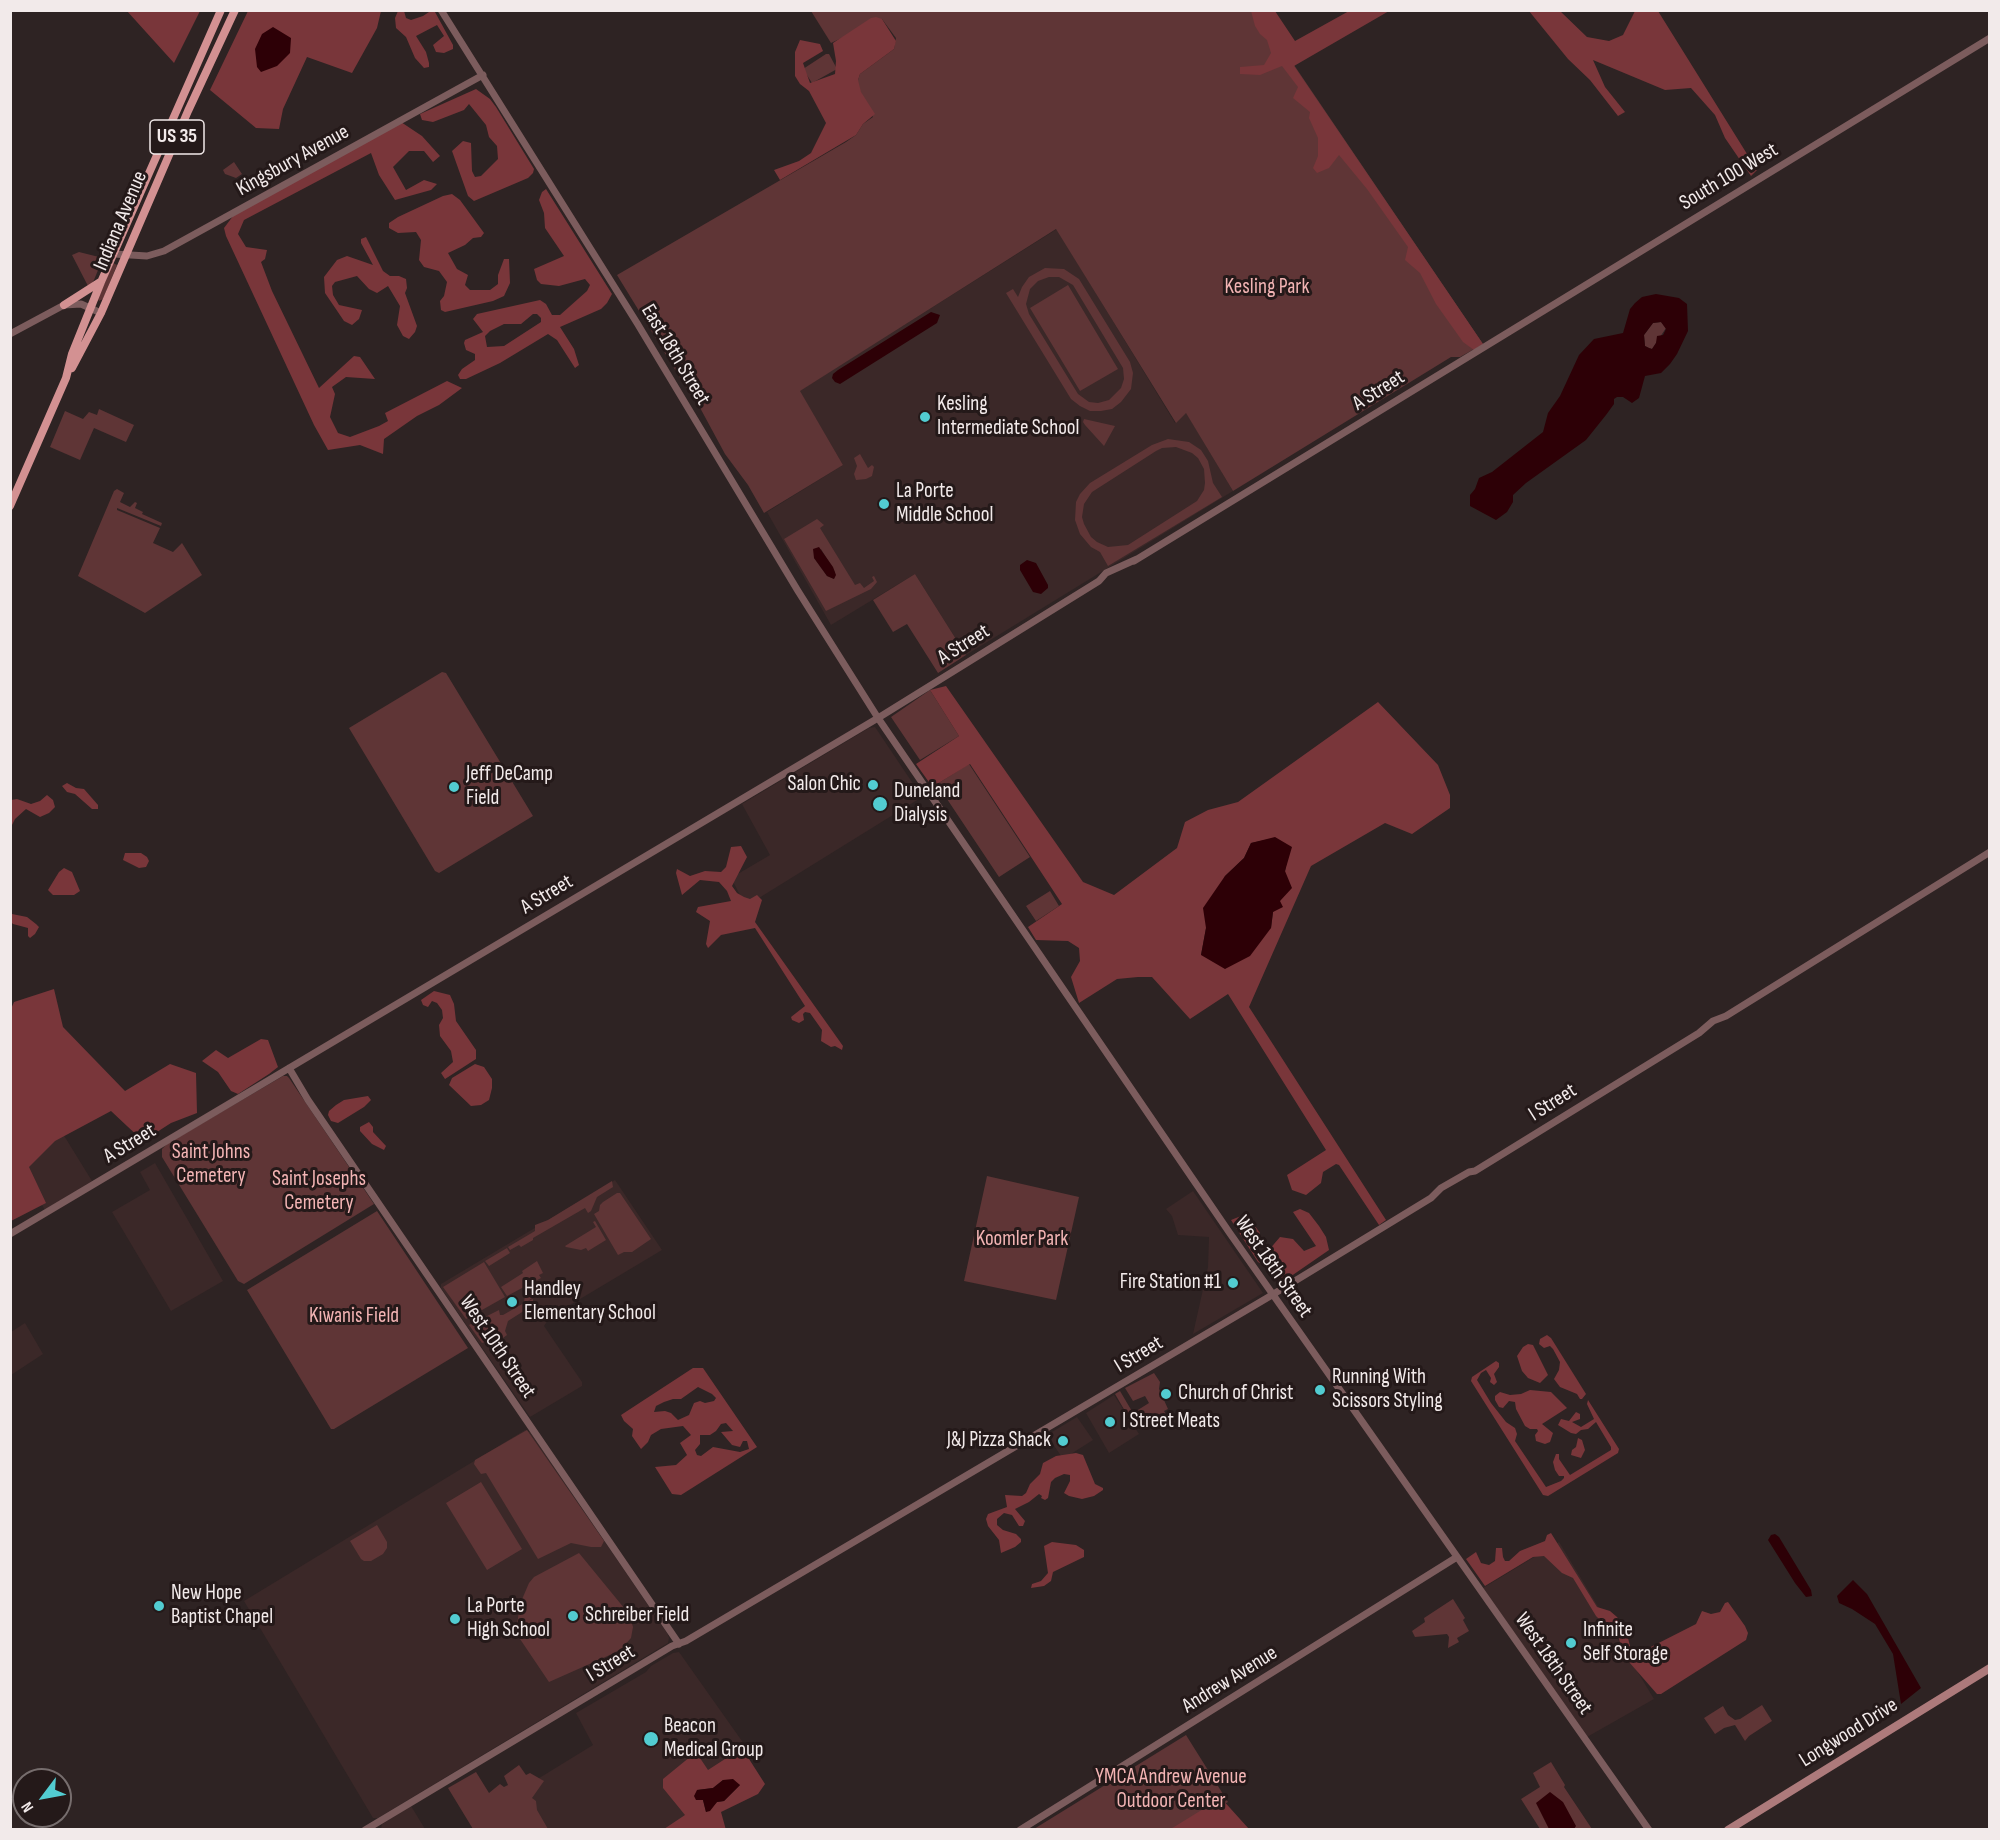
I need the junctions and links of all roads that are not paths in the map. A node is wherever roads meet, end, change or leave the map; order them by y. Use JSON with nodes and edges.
{"nodes":[{"id":1,"x":221,"y":10,"type":"edge"},
{"id":2,"x":235,"y":10,"type":"edge"},
{"id":3,"x":441,"y":10,"type":"edge"},
{"id":4,"x":1989,"y":38,"type":"edge"},
{"id":5,"x":483,"y":75,"type":"junction"},
{"id":6,"x":177,"y":108,"type":"junction"},
{"id":7,"x":188,"y":113,"type":"junction"},
{"id":8,"x":114,"y":254,"type":"junction"},
{"id":9,"x":126,"y":256,"type":"junction"},
{"id":10,"x":101,"y":282,"type":"junction"},
{"id":11,"x":64,"y":305,"type":"junction"},
{"id":12,"x":90,"y":308,"type":"junction"},
{"id":13,"x":101,"y":313,"type":"junction"},
{"id":14,"x":10,"y":334,"type":"edge"},
{"id":15,"x":1486,"y":345,"type":"joint"},
{"id":16,"x":66,"y":378,"type":"junction"},
{"id":17,"x":10,"y":506,"type":"edge"},
{"id":18,"x":878,"y":718,"type":"junction"},
{"id":19,"x":1989,"y":852,"type":"edge"},
{"id":20,"x":289,"y":1068,"type":"junction"},
{"id":21,"x":10,"y":1234,"type":"edge"},
{"id":22,"x":1273,"y":1295,"type":"junction"},
{"id":23,"x":1456,"y":1557,"type":"junction"},
{"id":24,"x":679,"y":1644,"type":"junction"},
{"id":25,"x":1989,"y":1668,"type":"edge"},
{"id":26,"x":365,"y":1830,"type":"edge"},
{"id":27,"x":1020,"y":1830,"type":"edge"},
{"id":28,"x":1649,"y":1830,"type":"edge"},
{"id":29,"x":1728,"y":1830,"type":"edge"}],
"edges":[{"from":1,"to":6,"type":"main road","name":"Indiana Avenue","number":"US 35"},
{"from":2,"to":7,"type":"main road","name":"Indiana Avenue","number":"US 35"},
{"from":3,"to":5,"type":"street","name":"East 18th Street"},
{"from":4,"to":15,"type":"street","name":"South 100 West"},
{"from":5,"to":9,"type":"street","name":"Kingsbury Avenue"},
{"from":5,"to":18,"type":"street","name":"East 18th Street"},
{"from":6,"to":7,"type":"main road"},
{"from":6,"to":8,"type":"main road","name":"Indiana Avenue","number":"US 35"},
{"from":7,"to":9,"type":"main road","name":"Indiana Avenue","number":"US 35"},
{"from":8,"to":9,"type":"street","name":"Kingsbury Avenue"},
{"from":8,"to":10,"type":"main road","name":"Indiana Avenue","number":"US 35"},
{"from":9,"to":13,"type":"main road","name":"Indiana Avenue","number":"US 35"},
{"from":10,"to":11,"type":"main road"},
{"from":10,"to":12,"type":"main road","name":"Indiana Avenue","number":"US 35"},
{"from":11,"to":12,"type":"street"},
{"from":11,"to":14,"type":"street"},
{"from":12,"to":13,"type":"street"},
{"from":12,"to":16,"type":"main road","name":"Indiana Avenue","number":"US 35"},
{"from":13,"to":16,"type":"main road","name":"Indiana Avenue","number":"US 35"},
{"from":15,"to":18,"type":"street","name":"A Street"},
{"from":16,"to":17,"type":"main road","name":"Indiana Avenue","number":"US 35"},
{"from":18,"to":20,"type":"street","name":"A Street"},
{"from":18,"to":22,"type":"street","name":"West 18th Street"},
{"from":19,"to":22,"type":"street","name":"I Street"},
{"from":20,"to":21,"type":"street","name":"A Street"},
{"from":20,"to":24,"type":"street","name":"West 10th Street"},
{"from":22,"to":23,"type":"street","name":"West 18th Street"},
{"from":22,"to":24,"type":"street","name":"I Street"},
{"from":23,"to":27,"type":"street","name":"Andrew Avenue"},
{"from":23,"to":28,"type":"street","name":"West 18th Street"},
{"from":24,"to":26,"type":"street","name":"I Street"},
{"from":25,"to":29,"type":"main road","name":"Longwood Drive"}]}
